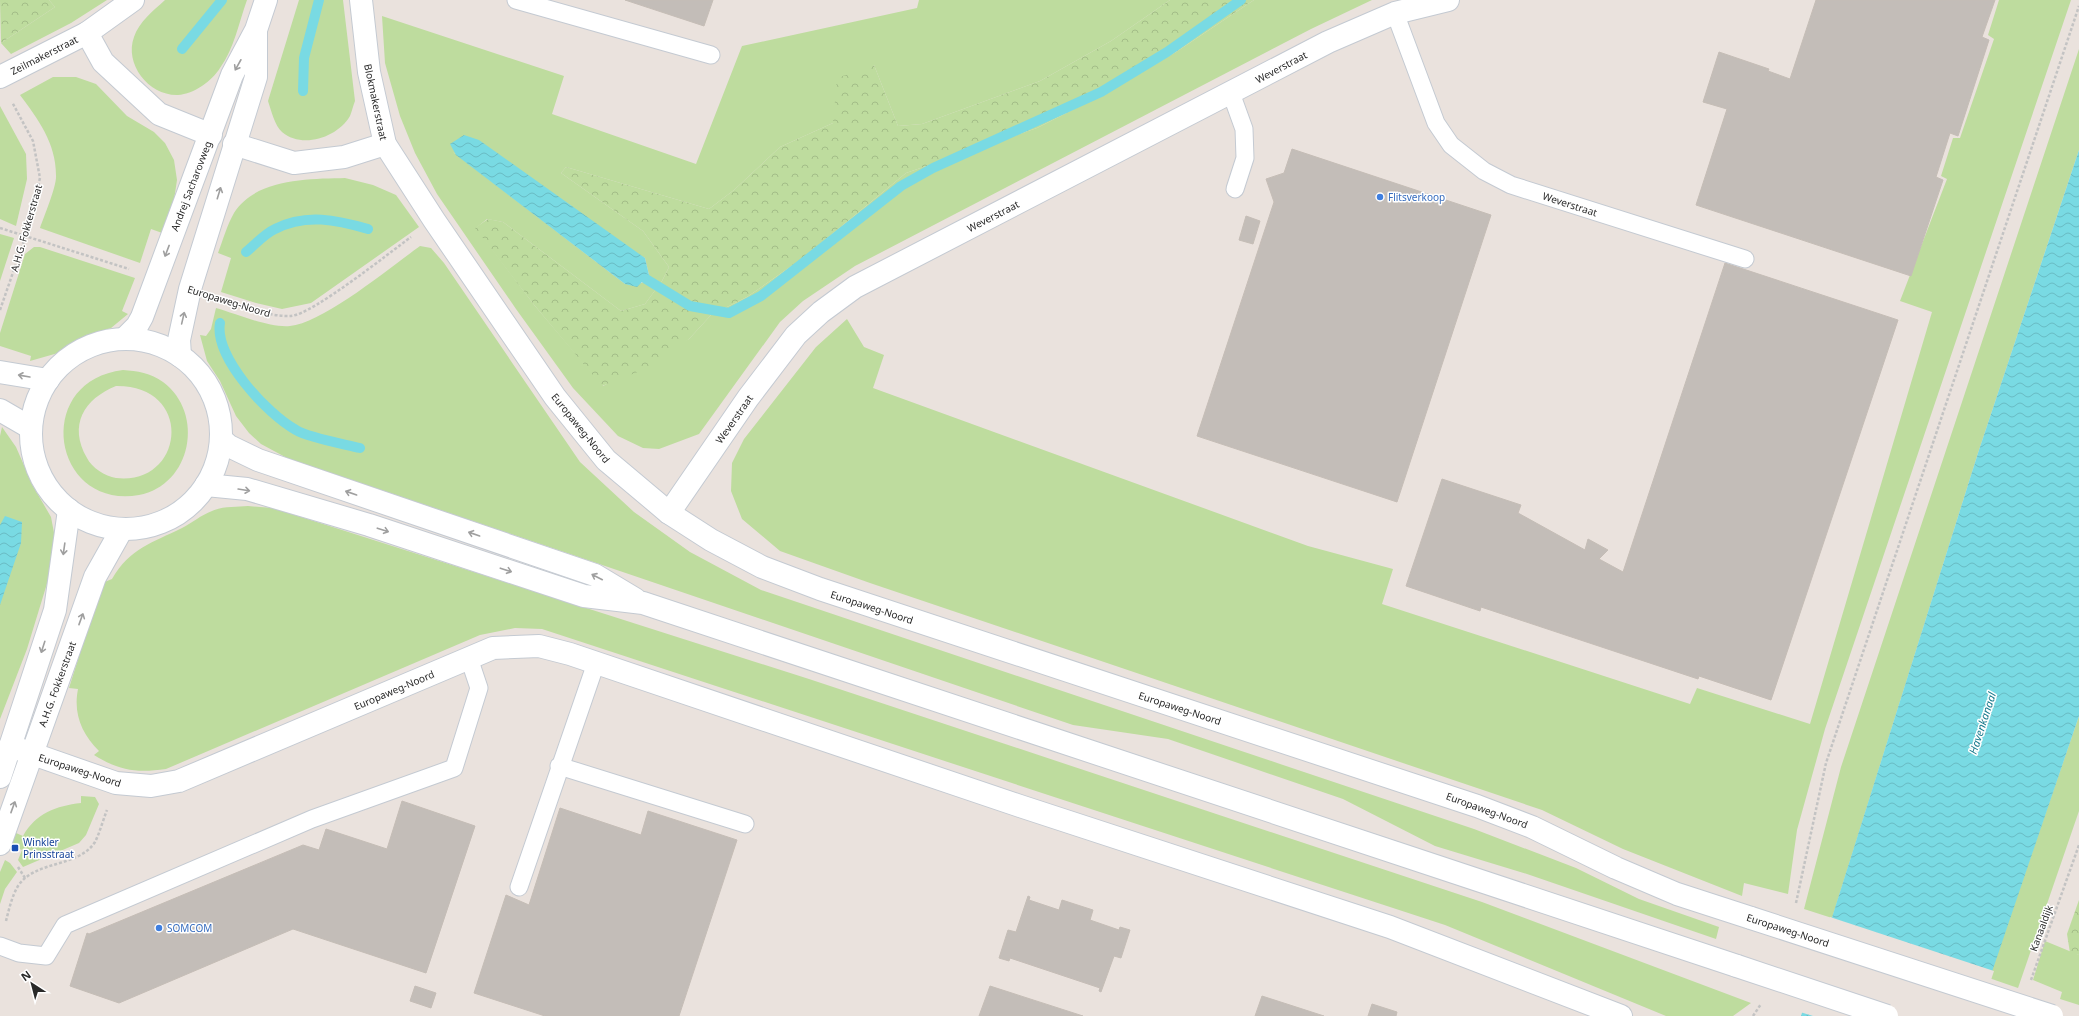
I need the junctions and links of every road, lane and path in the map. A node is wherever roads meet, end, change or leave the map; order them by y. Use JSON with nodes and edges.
{"nodes":[{"id":1,"x":133,"y":0,"type":"edge"},
{"id":2,"x":266,"y":0,"type":"edge"},
{"id":3,"x":361,"y":0,"type":"edge"},
{"id":4,"x":516,"y":0,"type":"edge"},
{"id":5,"x":1448,"y":0,"type":"edge"},
{"id":6,"x":2079,"y":6,"type":"edge"},
{"id":7,"x":1395,"y":13,"type":"junction"},
{"id":8,"x":256,"y":30,"type":"junction"},
{"id":9,"x":87,"y":33,"type":"junction"},
{"id":10,"x":711,"y":55,"type":"dead end"},
{"id":11,"x":0,"y":77,"type":"edge"},
{"id":12,"x":1231,"y":93,"type":"junction"},
{"id":13,"x":11,"y":100,"type":"dead end"},
{"id":14,"x":211,"y":134,"type":"junction"},
{"id":15,"x":234,"y":144,"type":"junction"},
{"id":16,"x":385,"y":144,"type":"junction"},
{"id":17,"x":1235,"y":189,"type":"dead end"},
{"id":18,"x":434,"y":220,"type":"junction"},
{"id":19,"x":0,"y":228,"type":"edge"},
{"id":20,"x":26,"y":235,"type":"junction"},
{"id":21,"x":1744,"y":259,"type":"dead end"},
{"id":22,"x":156,"y":279,"type":"junction"},
{"id":23,"x":190,"y":289,"type":"junction"},
{"id":24,"x":0,"y":310,"type":"edge"},
{"id":25,"x":124,"y":339,"type":"junction"},
{"id":26,"x":180,"y":356,"type":"junction"},
{"id":27,"x":0,"y":372,"type":"edge"},
{"id":28,"x":48,"y":380,"type":"junction"},
{"id":29,"x":0,"y":410,"type":"edge"},
{"id":30,"x":31,"y":428,"type":"junction"},
{"id":31,"x":221,"y":439,"type":"junction"},
{"id":32,"x":206,"y":486,"type":"junction"},
{"id":33,"x":69,"y":510,"type":"junction"},
{"id":34,"x":669,"y":513,"type":"junction"},
{"id":35,"x":122,"y":529,"type":"junction"},
{"id":36,"x":643,"y":603,"type":"junction"},
{"id":37,"x":469,"y":658,"type":"junction"},
{"id":38,"x":596,"y":663,"type":"junction"},
{"id":39,"x":10,"y":746,"type":"junction"},
{"id":40,"x":32,"y":754,"type":"junction"},
{"id":41,"x":559,"y":766,"type":"junction"},
{"id":42,"x":0,"y":777,"type":"edge"},
{"id":43,"x":116,"y":783,"type":"junction"},
{"id":44,"x":745,"y":824,"type":"dead end"},
{"id":45,"x":0,"y":844,"type":"edge"},
{"id":46,"x":2079,"y":845,"type":"edge"},
{"id":47,"x":519,"y":887,"type":"dead end"},
{"id":48,"x":1797,"y":900,"type":"dead end"},
{"id":49,"x":4,"y":924,"type":"dead end"},
{"id":50,"x":0,"y":946,"type":"edge"},
{"id":51,"x":2029,"y":986,"type":"dead end"},
{"id":52,"x":1621,"y":1016,"type":"edge"},
{"id":53,"x":1887,"y":1016,"type":"edge"},
{"id":54,"x":2052,"y":1016,"type":"edge"}],
"edges":[{"from":1,"to":9,"type":"street","name":"Zeilmakerstraat"},
{"from":2,"to":8,"type":"street","name":"Andrej Sacharovweg"},
{"from":3,"to":16,"type":"street","name":"Blokmakerstraat"},
{"from":4,"to":10,"type":"lane"},
{"from":5,"to":7,"type":"street","name":"Weverstraat"},
{"from":6,"to":48,"type":"path"},
{"from":7,"to":12,"type":"street","name":"Weverstraat"},
{"from":7,"to":21,"type":"lane","name":"Weverstraat"},
{"from":8,"to":14,"type":"street","name":"Andrej Sacharovweg","one_way":true},
{"from":8,"to":15,"type":"street","name":"Andrej Sacharovweg"},
{"from":9,"to":11,"type":"street","name":"Zeilmakerstraat"},
{"from":9,"to":14,"type":"street","name":"Blokmakerstraat"},
{"from":12,"to":17,"type":"lane"},
{"from":12,"to":34,"type":"street","name":"Weverstraat"},
{"from":13,"to":20,"type":"path","name":"A.H.G. Fokkerstraat"},
{"from":14,"to":15,"type":"street","name":"Blokmakerstraat"},
{"from":14,"to":22,"type":"street","name":"Andrej Sacharovweg","one_way":true},
{"from":15,"to":16,"type":"street","name":"Blokmakerstraat"},
{"from":23,"to":15,"type":"street","name":"Andrej Sacharovweg","one_way":true},
{"from":16,"to":18,"type":"street","name":"Europaweg-Noord"},
{"from":18,"to":23,"type":"path","name":"Europaweg-Noord"},
{"from":18,"to":34,"type":"street","name":"Europaweg-Noord"},
{"from":19,"to":20,"type":"path"},
{"from":20,"to":22,"type":"path"},
{"from":20,"to":24,"type":"path","name":"A.H.G. Fokkerstraat"},
{"from":22,"to":25,"type":"street","name":"Andrej Sacharovweg"},
{"from":26,"to":23,"type":"street","name":"Andrej Sacharovweg","one_way":true},
{"from":25,"to":26,"type":"street"},
{"from":25,"to":28,"type":"street"},
{"from":26,"to":31,"type":"street"},
{"from":28,"to":27,"type":"street","one_way":true},
{"from":28,"to":30,"type":"street"},
{"from":29,"to":30,"type":"street"},
{"from":30,"to":33,"type":"street"},
{"from":31,"to":32,"type":"street"},
{"from":36,"to":31,"type":"street","one_way":true},
{"from":32,"to":35,"type":"street"},
{"from":32,"to":36,"type":"street","one_way":true},
{"from":33,"to":35,"type":"street"},
{"from":33,"to":39,"type":"street","one_way":true},
{"from":34,"to":54,"type":"street","name":"Europaweg-Noord","bridge":true},
{"from":40,"to":35,"type":"street","name":"A.H.G. Fokkerstraat","one_way":true},
{"from":36,"to":53,"type":"street","bridge":true},
{"from":37,"to":38,"type":"street","name":"Europaweg-Noord"},
{"from":37,"to":43,"type":"street","name":"Europaweg-Noord"},
{"from":37,"to":50,"type":"lane"},
{"from":38,"to":41,"type":"lane"},
{"from":38,"to":52,"type":"street","name":"Europaweg-Noord"},
{"from":39,"to":40,"type":"street","name":"Europaweg-Noord"},
{"from":39,"to":42,"type":"street"},
{"from":40,"to":43,"type":"street","name":"Europaweg-Noord"},
{"from":45,"to":40,"type":"street","name":"A.H.G. Fokkerstraat","one_way":true},
{"from":41,"to":44,"type":"lane"},
{"from":41,"to":47,"type":"lane"},
{"from":43,"to":49,"type":"path"},
{"from":46,"to":51,"type":"path","name":"Kanaaldijk"}]}
